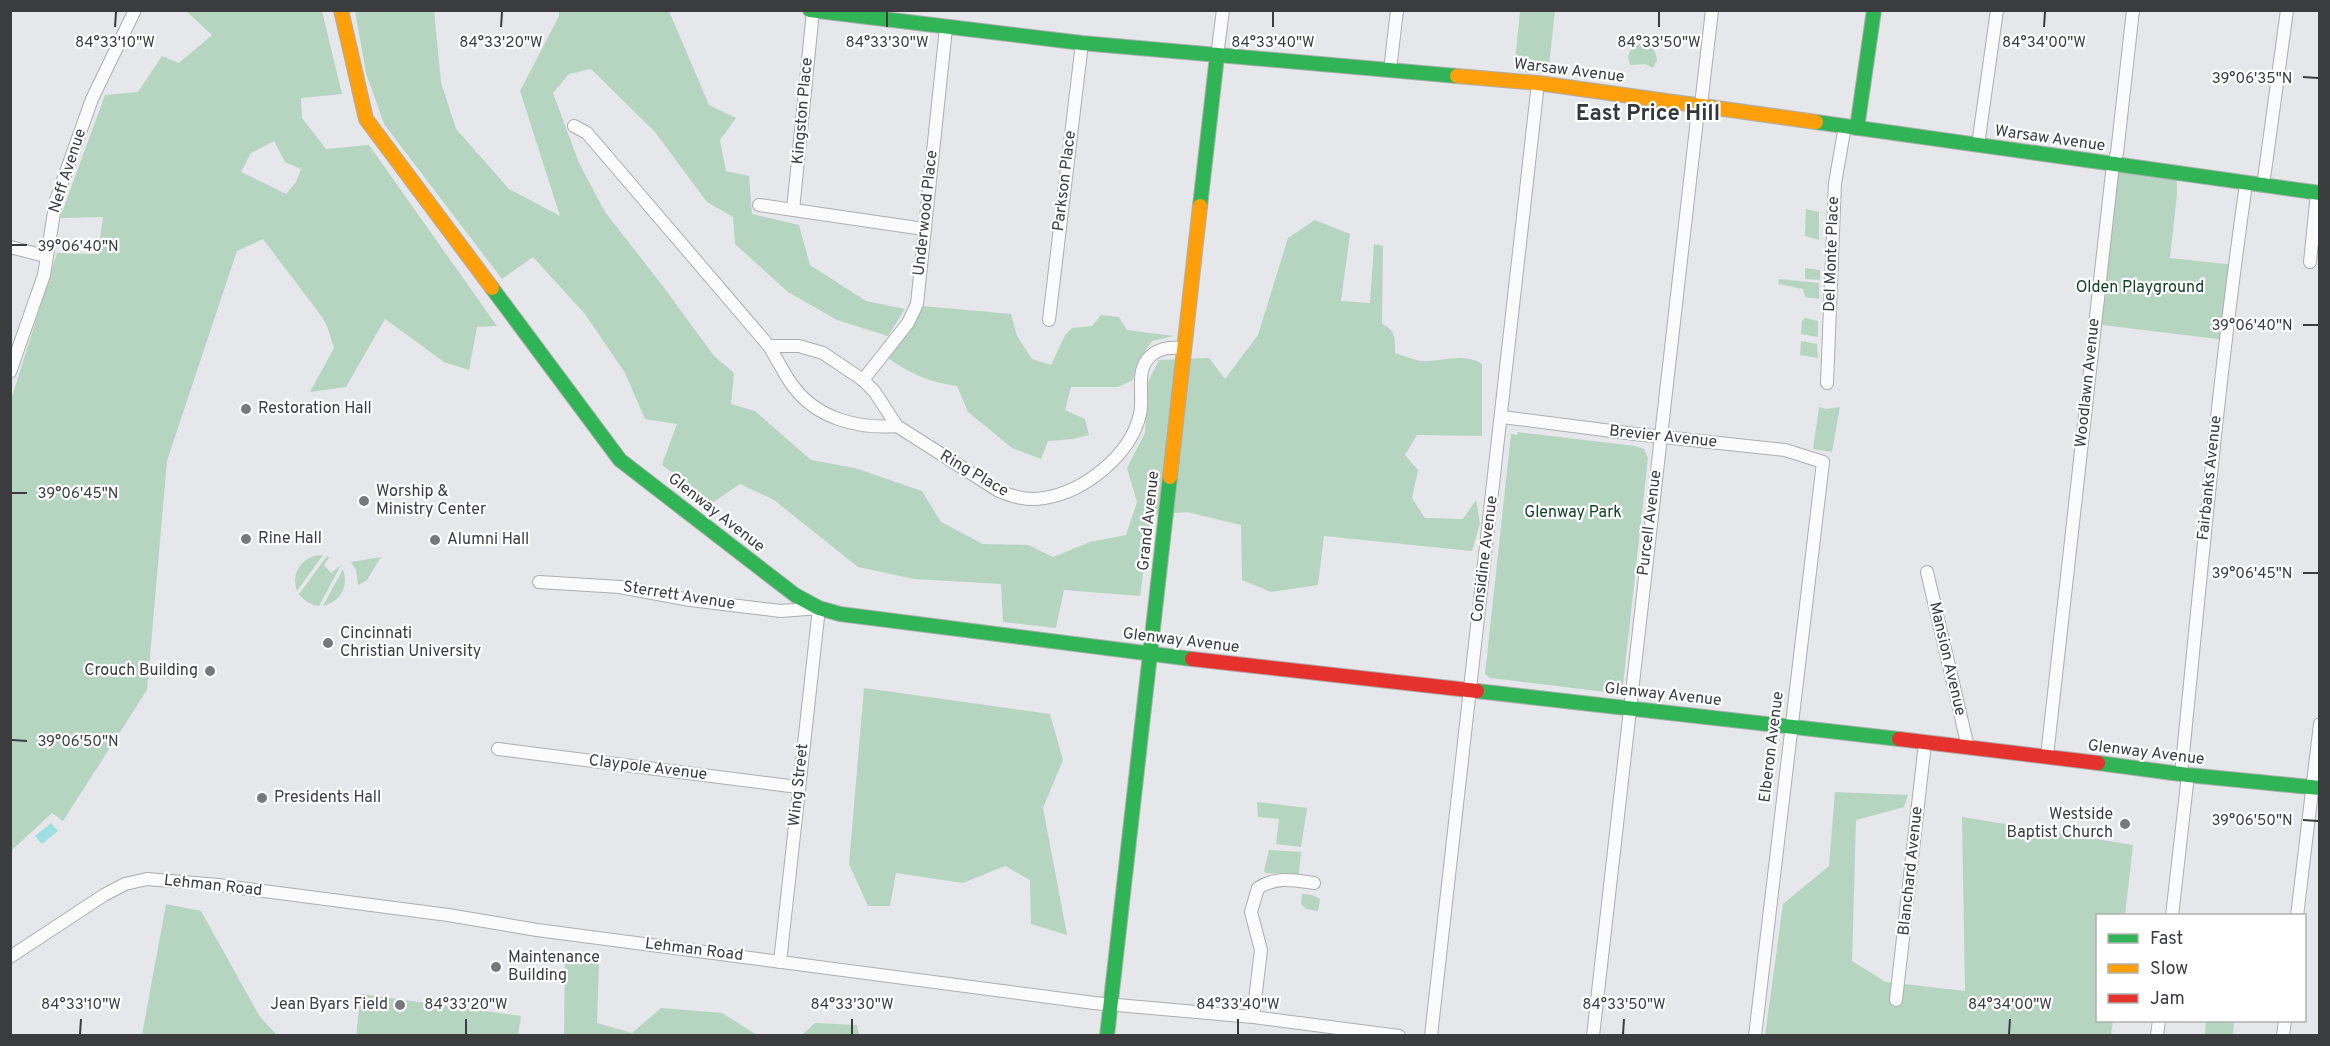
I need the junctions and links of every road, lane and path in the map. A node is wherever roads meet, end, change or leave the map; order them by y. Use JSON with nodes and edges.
{"nodes":[{"id":1,"x":135,"y":10,"type":"edge"},
{"id":2,"x":341,"y":10,"type":"edge"},
{"id":3,"x":1223,"y":10,"type":"edge"},
{"id":4,"x":1396,"y":10,"type":"edge"},
{"id":5,"x":1712,"y":10,"type":"edge"},
{"id":6,"x":1874,"y":10,"type":"edge"},
{"id":7,"x":1997,"y":10,"type":"edge"},
{"id":8,"x":2133,"y":10,"type":"edge"},
{"id":9,"x":2287,"y":10,"type":"edge"},
{"id":10,"x":812,"y":11,"type":"edge"},
{"id":11,"x":946,"y":28,"type":"junction"},
{"id":12,"x":1082,"y":43,"type":"junction"},
{"id":13,"x":1217,"y":56,"type":"junction"},
{"id":14,"x":1390,"y":70,"type":"junction"},
{"id":15,"x":1538,"y":83,"type":"junction"},
{"id":16,"x":1701,"y":105,"type":"junction"},
{"id":17,"x":574,"y":126,"type":"dead end"},
{"id":18,"x":1851,"y":127,"type":"junction"},
{"id":19,"x":1978,"y":145,"type":"junction"},
{"id":20,"x":2113,"y":164,"type":"junction"},
{"id":21,"x":2246,"y":184,"type":"junction"},
{"id":22,"x":2263,"y":186,"type":"junction"},
{"id":23,"x":2318,"y":193,"type":"edge"},
{"id":24,"x":759,"y":205,"type":"dead end"},
{"id":25,"x":793,"y":210,"type":"junction"},
{"id":26,"x":924,"y":229,"type":"junction"},
{"id":27,"x":10,"y":246,"type":"edge"},
{"id":28,"x":45,"y":256,"type":"junction"},
{"id":29,"x":2310,"y":262,"type":"dead end"},
{"id":30,"x":1048,"y":320,"type":"dead end"},
{"id":31,"x":769,"y":346,"type":"junction"},
{"id":32,"x":1185,"y":348,"type":"junction"},
{"id":33,"x":10,"y":372,"type":"edge"},
{"id":34,"x":863,"y":380,"type":"junction"},
{"id":35,"x":1827,"y":383,"type":"dead end"},
{"id":36,"x":1502,"y":417,"type":"junction"},
{"id":37,"x":897,"y":426,"type":"junction"},
{"id":38,"x":1660,"y":437,"type":"junction"},
{"id":39,"x":1823,"y":462,"type":"joint"},
{"id":40,"x":1927,"y":572,"type":"dead end"},
{"id":41,"x":539,"y":582,"type":"dead end"},
{"id":42,"x":819,"y":608,"type":"junction"},
{"id":43,"x":1150,"y":654,"type":"junction"},
{"id":44,"x":1471,"y":689,"type":"junction"},
{"id":45,"x":1629,"y":709,"type":"junction"},
{"id":46,"x":2319,"y":724,"type":"edge"},
{"id":47,"x":1791,"y":726,"type":"junction"},
{"id":48,"x":1925,"y":743,"type":"junction"},
{"id":49,"x":1968,"y":747,"type":"junction"},
{"id":50,"x":498,"y":749,"type":"dead end"},
{"id":51,"x":2047,"y":756,"type":"junction"},
{"id":52,"x":2184,"y":775,"type":"junction"},
{"id":53,"x":798,"y":787,"type":"junction"},
{"id":54,"x":2316,"y":788,"type":"edge"},
{"id":55,"x":1314,"y":883,"type":"dead end"},
{"id":56,"x":2172,"y":914,"type":"edge"},
{"id":57,"x":2297,"y":914,"type":"edge"},
{"id":58,"x":10,"y":957,"type":"edge"},
{"id":59,"x":780,"y":962,"type":"junction"},
{"id":60,"x":1896,"y":1000,"type":"dead end"},
{"id":61,"x":1110,"y":1004,"type":"junction"},
{"id":62,"x":1253,"y":1017,"type":"junction"},
{"id":63,"x":1107,"y":1035,"type":"edge"},
{"id":64,"x":1399,"y":1035,"type":"edge"},
{"id":65,"x":1431,"y":1035,"type":"edge"},
{"id":66,"x":1593,"y":1035,"type":"edge"},
{"id":67,"x":1755,"y":1035,"type":"edge"}],
"edges":[{"from":1,"to":28,"type":"street","name":"Neff Avenue"},
{"from":2,"to":42,"type":"main road","name":"Glenway Avenue"},
{"from":3,"to":13,"type":"street","name":"Grand Avenue"},
{"from":4,"to":14,"type":"street"},
{"from":5,"to":16,"type":"street","name":"Purcell Avenue"},
{"from":6,"to":18,"type":"main road"},
{"from":7,"to":19,"type":"street"},
{"from":8,"to":20,"type":"street","name":"Woodlawn Avenue"},
{"from":9,"to":22,"type":"street"},
{"from":10,"to":11,"type":"main road","name":"Warsaw Avenue"},
{"from":10,"to":25,"type":"street","name":"Kingston Place"},
{"from":11,"to":12,"type":"main road","name":"Warsaw Avenue"},
{"from":11,"to":26,"type":"street","name":"Underwood Place"},
{"from":12,"to":13,"type":"main road","name":"Warsaw Avenue"},
{"from":12,"to":30,"type":"street","name":"Parkson Place"},
{"from":13,"to":14,"type":"main road","name":"Warsaw Avenue"},
{"from":13,"to":32,"type":"main road","name":"Grand Avenue"},
{"from":14,"to":15,"type":"main road","name":"Warsaw Avenue"},
{"from":15,"to":16,"type":"main road","name":"Warsaw Avenue"},
{"from":15,"to":36,"type":"street","name":"Considine Avenue"},
{"from":16,"to":18,"type":"main road","name":"Warsaw Avenue"},
{"from":16,"to":38,"type":"street","name":"Purcell Avenue"},
{"from":17,"to":31,"type":"street"},
{"from":18,"to":19,"type":"main road","name":"Warsaw Avenue"},
{"from":18,"to":35,"type":"street","name":"Del Monte Place"},
{"from":19,"to":20,"type":"main road","name":"Warsaw Avenue"},
{"from":20,"to":21,"type":"main road","name":"Warsaw Avenue"},
{"from":20,"to":51,"type":"street","name":"Woodlawn Avenue"},
{"from":21,"to":22,"type":"main road","name":"Warsaw Avenue"},
{"from":21,"to":52,"type":"street","name":"Fairbanks Avenue"},
{"from":22,"to":23,"type":"main road","name":"Warsaw Avenue"},
{"from":23,"to":29,"type":"street"},
{"from":24,"to":25,"type":"street"},
{"from":25,"to":26,"type":"street"},
{"from":26,"to":34,"type":"street","name":"Underwood Place"},
{"from":27,"to":28,"type":"street"},
{"from":28,"to":33,"type":"street","name":"Neff Avenue"},
{"from":31,"to":34,"type":"street","name":"Ring Place"},
{"from":31,"to":37,"type":"street"},
{"from":32,"to":37,"type":"street","name":"Ring Place"},
{"from":32,"to":43,"type":"main road","name":"Grand Avenue"},
{"from":34,"to":37,"type":"street","name":"Ring Place"},
{"from":36,"to":38,"type":"street","name":"Brevier Avenue"},
{"from":36,"to":44,"type":"street","name":"Considine Avenue"},
{"from":38,"to":39,"type":"street","name":"Brevier Avenue"},
{"from":38,"to":45,"type":"street","name":"Purcell Avenue"},
{"from":39,"to":47,"type":"street","name":"Elberon Avenue"},
{"from":40,"to":49,"type":"street","name":"Mansion Avenue"},
{"from":41,"to":42,"type":"street","name":"Sterrett Avenue"},
{"from":42,"to":43,"type":"main road","name":"Glenway Avenue"},
{"from":42,"to":53,"type":"street","name":"Wing Street"},
{"from":43,"to":44,"type":"main road","name":"Glenway Avenue"},
{"from":43,"to":61,"type":"main road","name":"Grand Avenue"},
{"from":44,"to":45,"type":"main road","name":"Glenway Avenue"},
{"from":44,"to":65,"type":"street","name":"Considine Avenue"},
{"from":45,"to":47,"type":"main road","name":"Glenway Avenue"},
{"from":45,"to":66,"type":"street","name":"Purcell Avenue"},
{"from":46,"to":54,"type":"street"},
{"from":47,"to":48,"type":"main road","name":"Glenway Avenue"},
{"from":47,"to":67,"type":"street","name":"Elberon Avenue"},
{"from":48,"to":49,"type":"main road","name":"Glenway Avenue"},
{"from":48,"to":60,"type":"street","name":"Blanchard Avenue"},
{"from":49,"to":51,"type":"main road","name":"Glenway Avenue"},
{"from":50,"to":53,"type":"street","name":"Claypole Avenue"},
{"from":51,"to":52,"type":"main road","name":"Glenway Avenue"},
{"from":52,"to":54,"type":"main road","name":"Glenway Avenue"},
{"from":52,"to":56,"type":"street","name":"Fairbanks Avenue"},
{"from":53,"to":59,"type":"street","name":"Wing Street"},
{"from":54,"to":57,"type":"street"},
{"from":55,"to":62,"type":"street"},
{"from":58,"to":59,"type":"street","name":"Lehman Road"},
{"from":59,"to":61,"type":"street","name":"Lehman Road"},
{"from":61,"to":62,"type":"street","name":"Lehman Road"},
{"from":61,"to":63,"type":"main road","name":"Grand Avenue"},
{"from":62,"to":64,"type":"street","name":"Lehman Road"}]}
